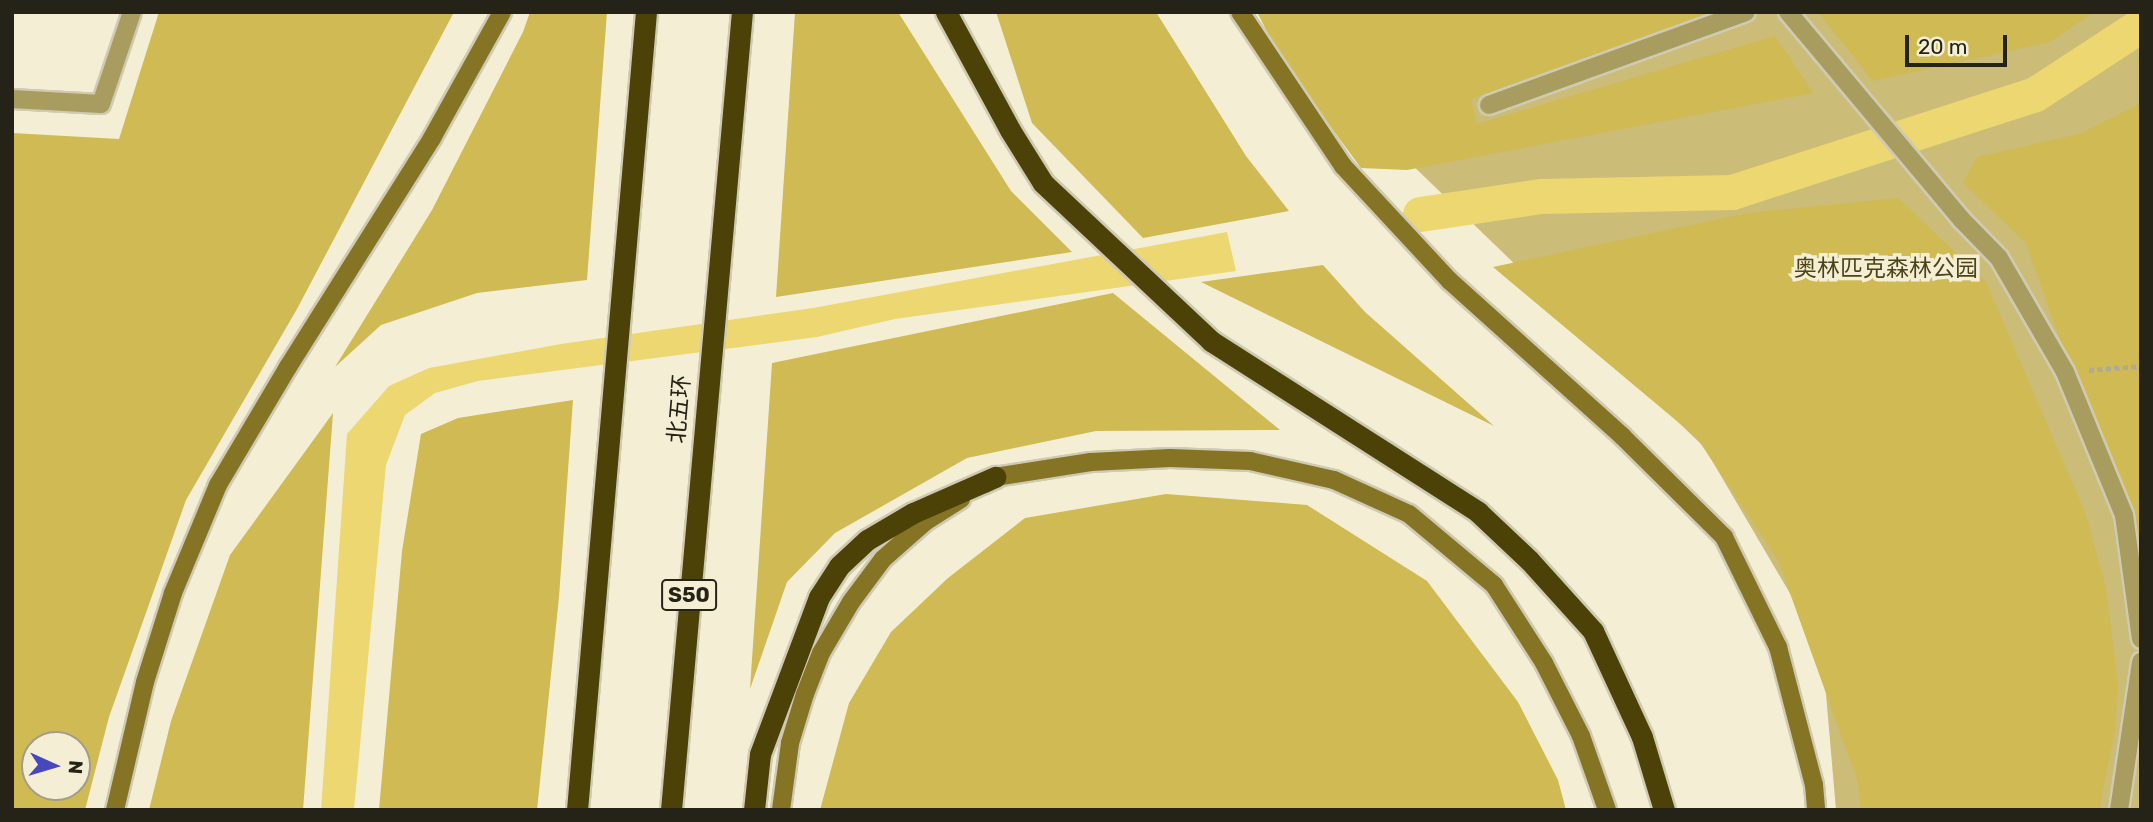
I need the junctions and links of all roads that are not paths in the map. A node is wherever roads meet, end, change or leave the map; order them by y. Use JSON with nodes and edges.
{"nodes":[{"id":1,"x":132,"y":12,"type":"edge"},
{"id":2,"x":502,"y":12,"type":"edge"},
{"id":3,"x":646,"y":12,"type":"edge"},
{"id":4,"x":742,"y":12,"type":"edge"},
{"id":5,"x":946,"y":12,"type":"edge"},
{"id":6,"x":1240,"y":12,"type":"edge"},
{"id":7,"x":1746,"y":12,"type":"edge"},
{"id":8,"x":1789,"y":15,"type":"edge"},
{"id":9,"x":12,"y":99,"type":"edge"},
{"id":10,"x":1489,"y":105,"type":"dead end"},
{"id":11,"x":995,"y":477,"type":"junction"},
{"id":12,"x":2141,"y":639,"type":"edge"},
{"id":13,"x":2141,"y":662,"type":"edge"},
{"id":14,"x":115,"y":810,"type":"edge"},
{"id":15,"x":575,"y":810,"type":"edge"},
{"id":16,"x":671,"y":810,"type":"edge"},
{"id":17,"x":754,"y":810,"type":"edge"},
{"id":18,"x":780,"y":810,"type":"edge"},
{"id":19,"x":1607,"y":810,"type":"edge"},
{"id":20,"x":1664,"y":810,"type":"edge"},
{"id":21,"x":1816,"y":810,"type":"edge"},
{"id":22,"x":2119,"y":810,"type":"edge"}],
"edges":[{"from":1,"to":9,"type":"lane"},
{"from":2,"to":14,"type":"street"},
{"from":3,"to":15,"type":"highway"},
{"from":4,"to":16,"type":"highway","name":"北五环","number":"S50"},
{"from":5,"to":20,"type":"highway"},
{"from":6,"to":21,"type":"street"},
{"from":7,"to":10,"type":"lane"},
{"from":8,"to":12,"type":"lane"},
{"from":11,"to":17,"type":"highway"},
{"from":11,"to":18,"type":"street"},
{"from":11,"to":19,"type":"street"},
{"from":13,"to":22,"type":"lane"}]}
